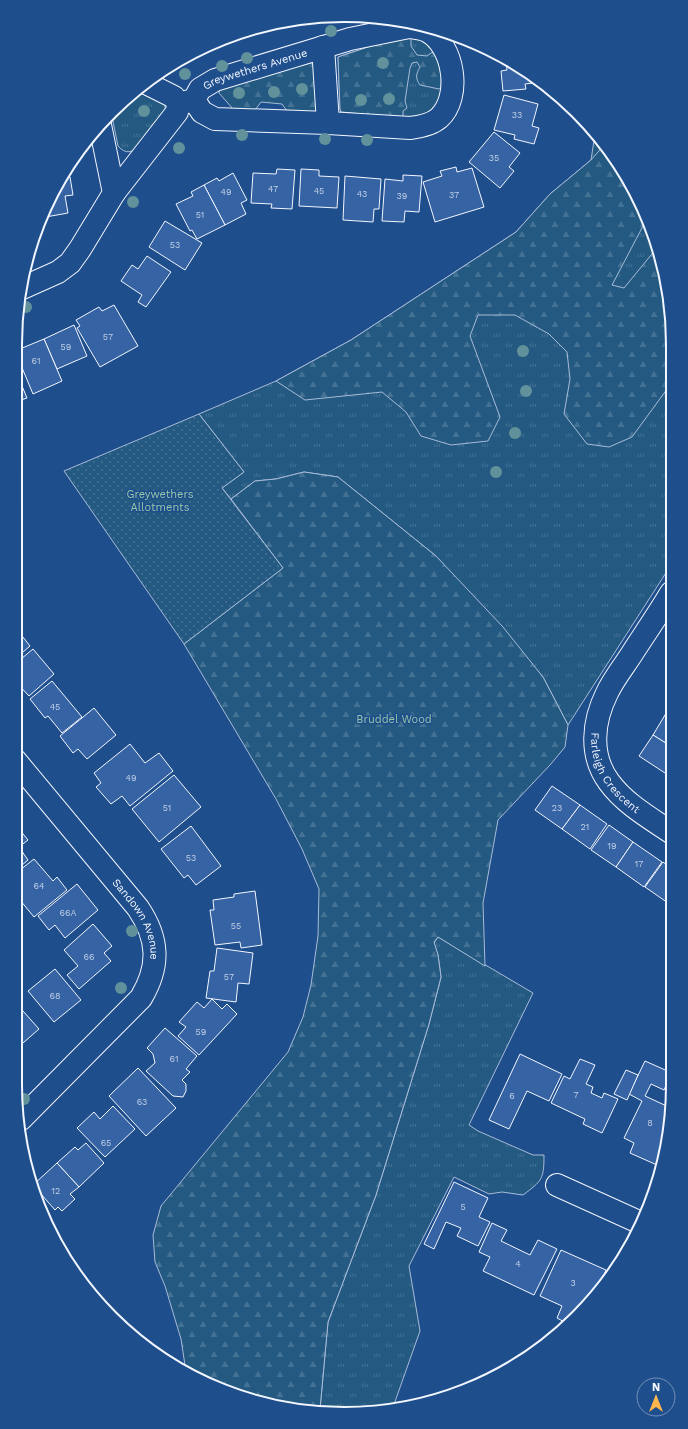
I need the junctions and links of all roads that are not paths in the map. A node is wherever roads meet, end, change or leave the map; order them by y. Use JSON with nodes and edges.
{"nodes":[{"id":1,"x":405,"y":28,"type":"edge"},
{"id":2,"x":429,"y":34,"type":"edge"},
{"id":3,"x":323,"y":47,"type":"junction"},
{"id":4,"x":152,"y":86,"type":"edge"},
{"id":5,"x":186,"y":102,"type":"junction"},
{"id":6,"x":328,"y":123,"type":"junction"},
{"id":7,"x":102,"y":133,"type":"edge"},
{"id":8,"x":114,"y":192,"type":"junction"},
{"id":9,"x":27,"y":286,"type":"edge"},
{"id":10,"x":666,"y":601,"type":"edge"},
{"id":11,"x":22,"y":768,"type":"edge"},
{"id":12,"x":666,"y":829,"type":"edge"},
{"id":13,"x":24,"y":1116,"type":"edge"},
{"id":14,"x":557,"y":1185,"type":"dead end"},
{"id":15,"x":635,"y":1221,"type":"edge"}],
"edges":[{"from":1,"to":3,"type":"street","name":"Greywethers Avenue"},
{"from":2,"to":6,"type":"street","name":"Greywethers Avenue"},
{"from":3,"to":5,"type":"street","name":"Greywethers Avenue"},
{"from":3,"to":6,"type":"street","name":"Greywethers Avenue"},
{"from":4,"to":5,"type":"street","name":"Greywethers Avenue"},
{"from":5,"to":6,"type":"street","name":"Greywethers Avenue"},
{"from":5,"to":8,"type":"street","name":"Greywethers Avenue"},
{"from":7,"to":8,"type":"street"},
{"from":8,"to":9,"type":"street","name":"Greywethers Avenue"},
{"from":10,"to":12,"type":"street","name":"Farleigh Crescent"},
{"from":11,"to":13,"type":"street","name":"Sandown Avenue"},
{"from":14,"to":15,"type":"street"}]}
